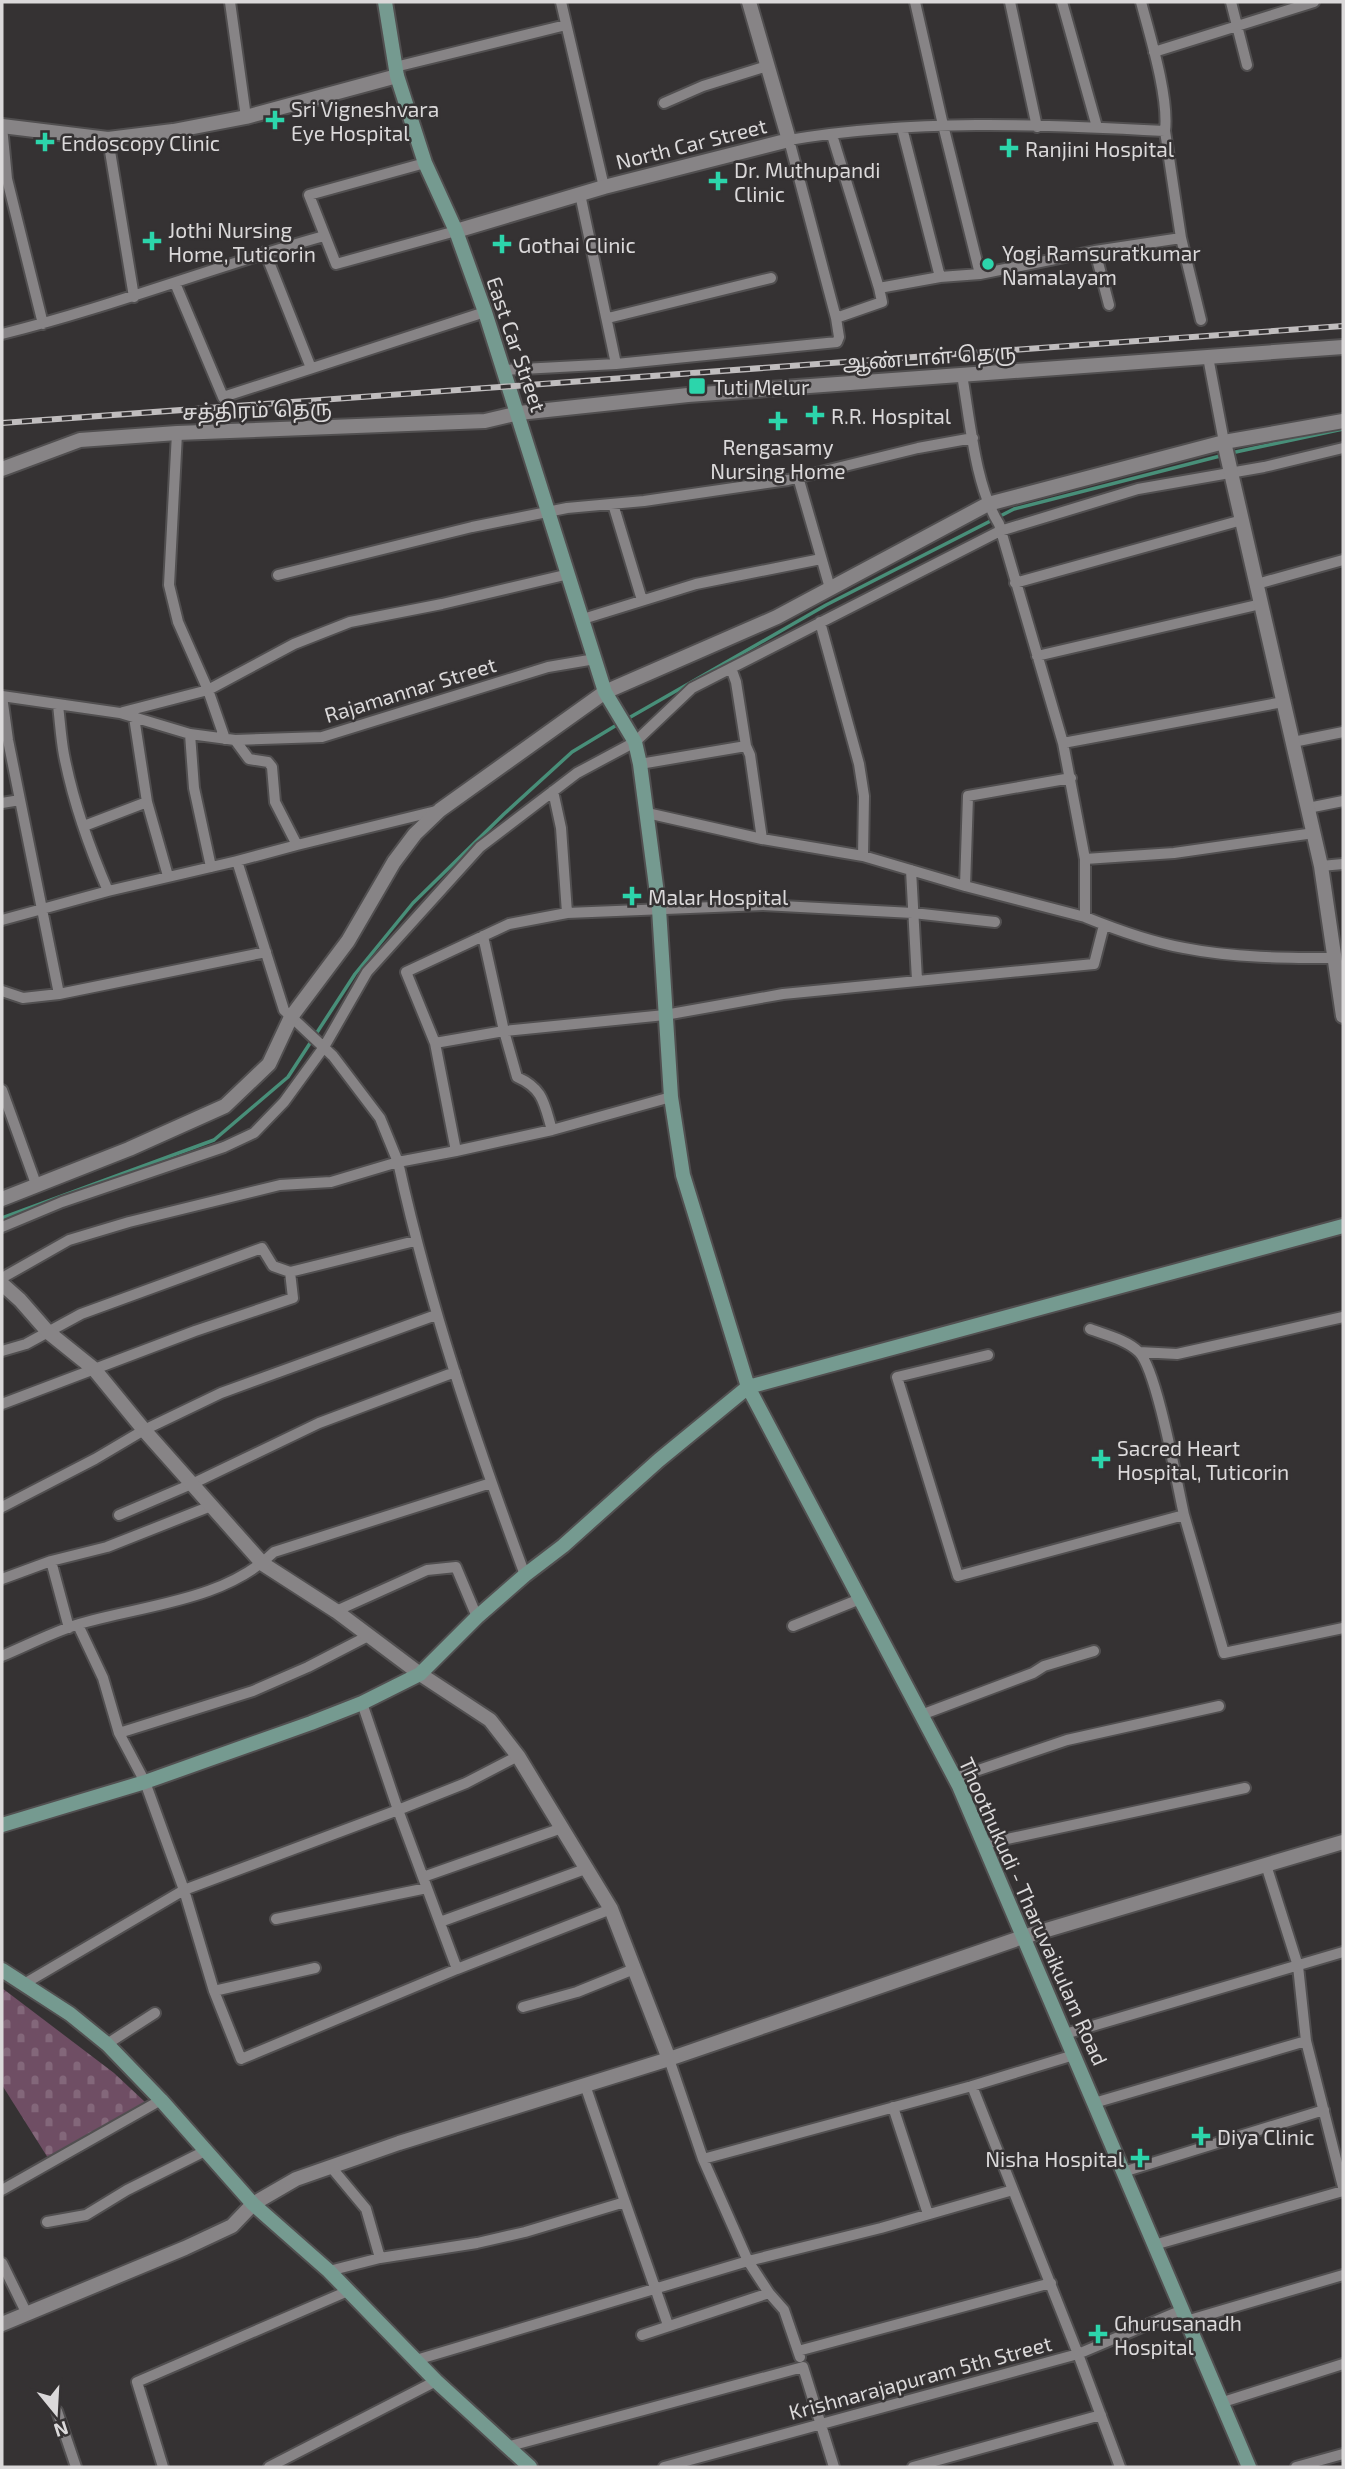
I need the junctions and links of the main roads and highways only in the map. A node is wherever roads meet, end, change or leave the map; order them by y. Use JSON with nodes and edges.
{"nodes":[{"id":1,"x":386,"y":2,"type":"edge"},
{"id":2,"x":665,"y":1015,"type":"joint"},
{"id":3,"x":1343,"y":1226,"type":"edge"},
{"id":4,"x":748,"y":1387,"type":"junction"},
{"id":5,"x":2,"y":1825,"type":"edge"},
{"id":6,"x":2,"y":1969,"type":"edge"},
{"id":7,"x":530,"y":2467,"type":"edge"},
{"id":8,"x":1249,"y":2467,"type":"edge"}],
"edges":[{"from":1,"to":2,"type":"main road","name":"East Car Street"},
{"from":2,"to":4,"type":"main road","name":"Thoothukudi - Tharuvaikulam Road"},
{"from":3,"to":4,"type":"main road"},
{"from":4,"to":5,"type":"main road"},
{"from":4,"to":8,"type":"main road","name":"Thoothukudi - Tharuvaikulam Road"},
{"from":6,"to":7,"type":"main road"}]}
